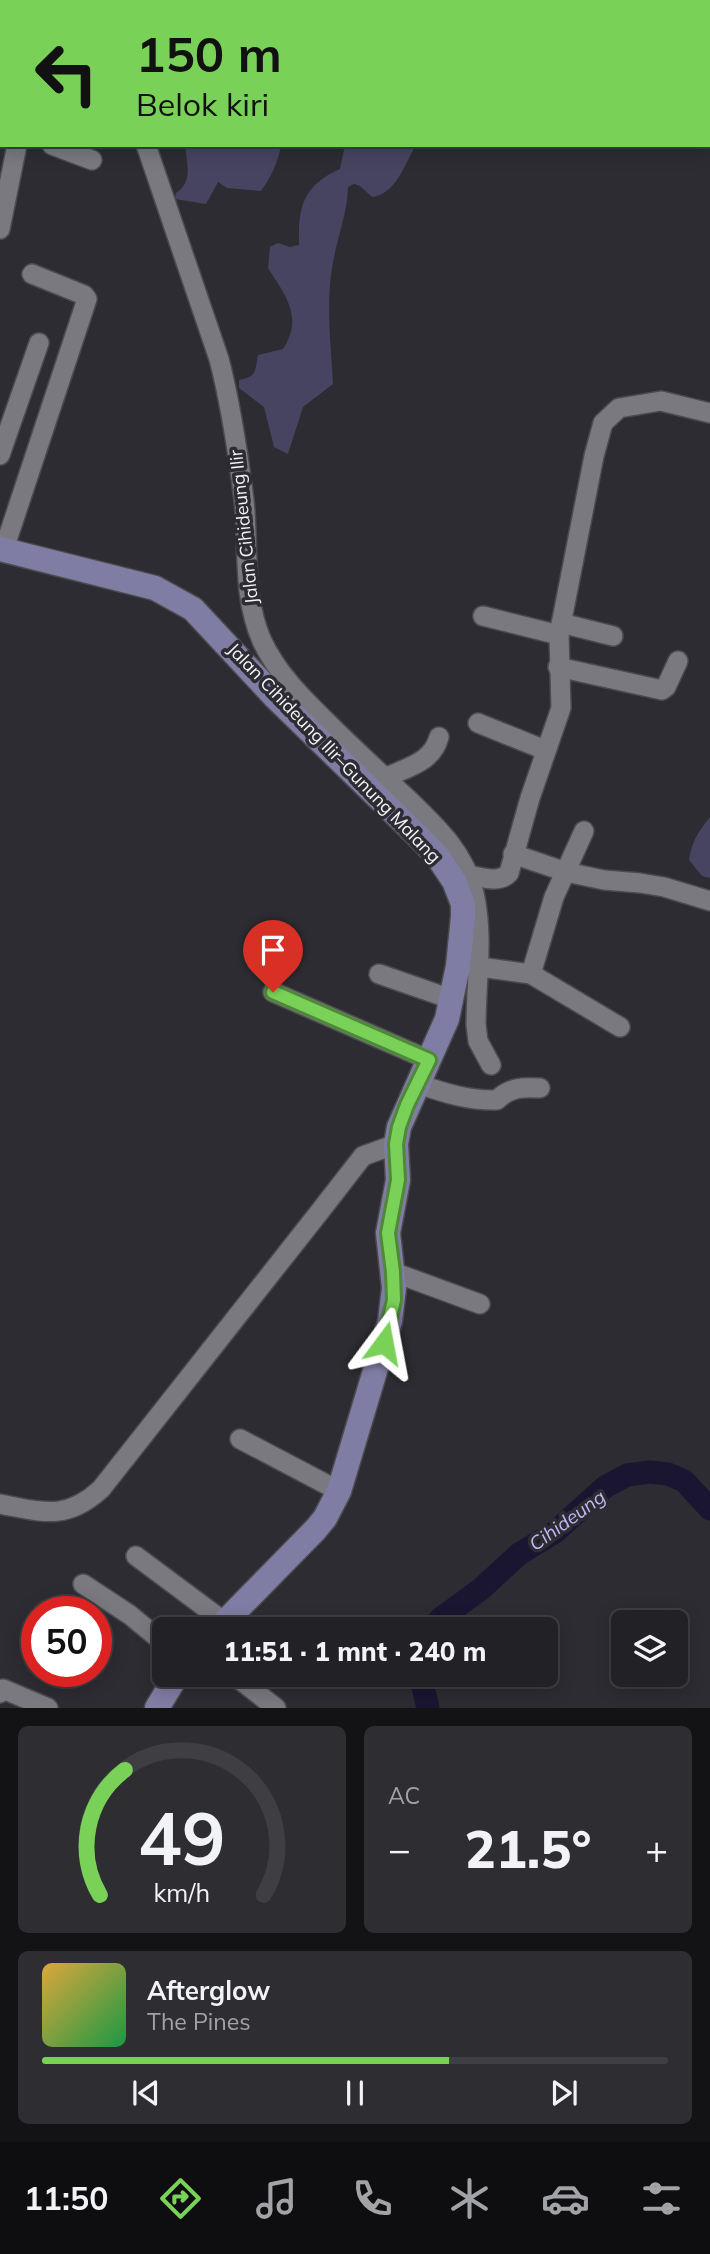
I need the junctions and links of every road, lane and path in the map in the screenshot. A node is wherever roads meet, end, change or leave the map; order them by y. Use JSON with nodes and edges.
{"nodes":[{"id":1,"x":16,"y":147,"type":"edge"},
{"id":2,"x":57,"y":147,"type":"edge"},
{"id":3,"x":147,"y":147,"type":"edge"},
{"id":4,"x":92,"y":160,"type":"dead end"},
{"id":5,"x":3,"y":197,"type":"edge"},
{"id":6,"x":0,"y":229,"type":"edge"},
{"id":7,"x":32,"y":274,"type":"dead end"},
{"id":8,"x":39,"y":343,"type":"dead end"},
{"id":9,"x":710,"y":413,"type":"edge"},
{"id":10,"x":5,"y":427,"type":"edge"},
{"id":11,"x":0,"y":455,"type":"edge"},
{"id":12,"x":2,"y":549,"type":"edge"},
{"id":13,"x":483,"y":616,"type":"dead end"},
{"id":14,"x":560,"y":629,"type":"junction"},
{"id":15,"x":613,"y":636,"type":"dead end"},
{"id":16,"x":265,"y":647,"type":"junction"},
{"id":17,"x":678,"y":661,"type":"dead end"},
{"id":18,"x":245,"y":664,"type":"junction"},
{"id":19,"x":558,"y":667,"type":"junction"},
{"id":20,"x":478,"y":723,"type":"dead end"},
{"id":21,"x":439,"y":737,"type":"dead end"},
{"id":22,"x":545,"y":750,"type":"junction"},
{"id":23,"x":386,"y":778,"type":"junction"},
{"id":24,"x":584,"y":831,"type":"dead end"},
{"id":25,"x":513,"y":853,"type":"junction"},
{"id":26,"x":566,"y":872,"type":"junction"},
{"id":27,"x":468,"y":875,"type":"junction"},
{"id":28,"x":710,"y":901,"type":"edge"},
{"id":29,"x":468,"y":965,"type":"junction"},
{"id":30,"x":379,"y":974,"type":"dead end"},
{"id":31,"x":531,"y":974,"type":"junction"},
{"id":32,"x":273,"y":992,"type":"dead end"},
{"id":33,"x":451,"y":999,"type":"junction"},
{"id":34,"x":620,"y":1027,"type":"dead end"},
{"id":35,"x":429,"y":1060,"type":"junction"},
{"id":36,"x":491,"y":1065,"type":"dead end"},
{"id":37,"x":419,"y":1084,"type":"junction"},
{"id":38,"x":540,"y":1088,"type":"dead end"},
{"id":39,"x":390,"y":1146,"type":"junction"},
{"id":40,"x":393,"y":1272,"type":"junction"},
{"id":41,"x":480,"y":1304,"type":"dead end"},
{"id":42,"x":240,"y":1439,"type":"dead end"},
{"id":43,"x":339,"y":1491,"type":"junction"},
{"id":44,"x":0,"y":1504,"type":"edge"},
{"id":45,"x":136,"y":1556,"type":"dead end"},
{"id":46,"x":83,"y":1584,"type":"dead end"},
{"id":47,"x":213,"y":1617,"type":"edge"},
{"id":48,"x":235,"y":1617,"type":"edge"},
{"id":49,"x":152,"y":1633,"type":"edge"},
{"id":50,"x":170,"y":1687,"type":"edge"},
{"id":51,"x":249,"y":1687,"type":"edge"},
{"id":52,"x":0,"y":1693,"type":"edge"},
{"id":53,"x":48,"y":1708,"type":"edge"},
{"id":54,"x":157,"y":1708,"type":"edge"},
{"id":55,"x":276,"y":1708,"type":"edge"}],
"edges":[{"from":1,"to":5,"type":"street"},
{"from":2,"to":4,"type":"street"},
{"from":3,"to":16,"type":"street","name":"Jalan Cihideung Ilir"},
{"from":5,"to":6,"type":"street"},
{"from":7,"to":12,"type":"street"},
{"from":8,"to":10,"type":"street"},
{"from":9,"to":14,"type":"street"},
{"from":10,"to":11,"type":"street"},
{"from":12,"to":18,"type":"main road","name":"Jalan Cihideung Ilir–Gunung Malang"},
{"from":13,"to":14,"type":"street"},
{"from":14,"to":15,"type":"street"},
{"from":14,"to":19,"type":"street"},
{"from":16,"to":18,"type":"street"},
{"from":16,"to":23,"type":"street","name":"Jalan Cihideung Ilir"},
{"from":17,"to":19,"type":"street"},
{"from":18,"to":29,"type":"main road","name":"Jalan Cihideung Ilir–Gunung Malang"},
{"from":19,"to":22,"type":"street"},
{"from":20,"to":22,"type":"street"},
{"from":21,"to":23,"type":"street"},
{"from":22,"to":25,"type":"street"},
{"from":23,"to":27,"type":"street","name":"Jalan Cihideung Ilir"},
{"from":24,"to":26,"type":"street"},
{"from":25,"to":26,"type":"street"},
{"from":25,"to":27,"type":"street"},
{"from":26,"to":28,"type":"street"},
{"from":26,"to":31,"type":"street"},
{"from":27,"to":29,"type":"street","name":"Jalan Cihideung Ilir"},
{"from":29,"to":31,"type":"street"},
{"from":29,"to":33,"type":"main road","name":"Jalan Cihideung Ilir–Gunung Malang"},
{"from":29,"to":36,"type":"street","name":"Jalan Cihideung Ilir"},
{"from":30,"to":33,"type":"street"},
{"from":31,"to":34,"type":"street"},
{"from":32,"to":35,"type":"street"},
{"from":33,"to":35,"type":"main road","name":"Jalan Cihideung Ilir–Gunung Malang"},
{"from":35,"to":37,"type":"main road","name":"Jalan Cihideung Ilir–Gunung Malang"},
{"from":37,"to":38,"type":"street"},
{"from":37,"to":39,"type":"main road","name":"Jalan Cihideung Ilir–Gunung Malang"},
{"from":39,"to":40,"type":"main road","name":"Jalan Cihideung Ilir–Gunung Malang"},
{"from":39,"to":44,"type":"street"},
{"from":40,"to":41,"type":"street"},
{"from":40,"to":43,"type":"main road","name":"Jalan Cihideung Ilir–Gunung Malang"},
{"from":42,"to":43,"type":"street"},
{"from":43,"to":48,"type":"main road","name":"Jalan Cihideung Ilir–Gunung Malang"},
{"from":45,"to":47,"type":"street"},
{"from":46,"to":49,"type":"street"},
{"from":50,"to":54,"type":"main road"},
{"from":51,"to":55,"type":"street"},
{"from":52,"to":53,"type":"street"}]}
